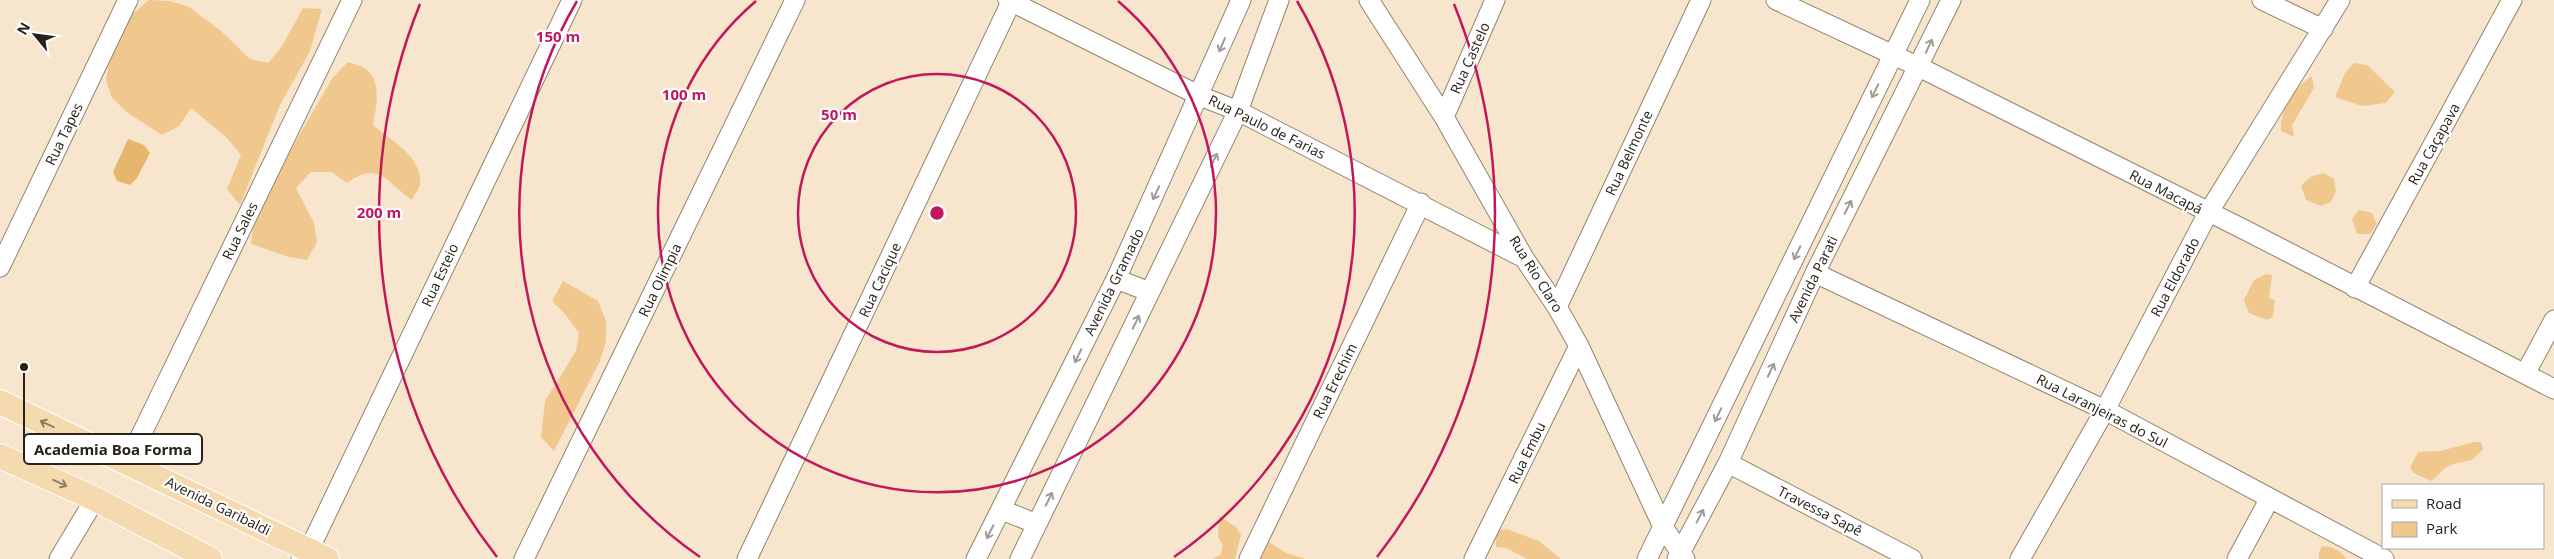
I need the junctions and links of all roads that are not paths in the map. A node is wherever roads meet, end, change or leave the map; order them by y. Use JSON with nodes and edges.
{"nodes":[{"id":1,"x":128,"y":0,"type":"edge"},
{"id":2,"x":352,"y":0,"type":"edge"},
{"id":3,"x":572,"y":0,"type":"edge"},
{"id":4,"x":795,"y":0,"type":"edge"},
{"id":5,"x":1241,"y":0,"type":"edge"},
{"id":6,"x":1279,"y":0,"type":"edge"},
{"id":7,"x":1368,"y":0,"type":"edge"},
{"id":8,"x":1495,"y":0,"type":"edge"},
{"id":9,"x":1701,"y":0,"type":"edge"},
{"id":10,"x":1776,"y":0,"type":"edge"},
{"id":11,"x":1920,"y":0,"type":"edge"},
{"id":12,"x":1951,"y":0,"type":"edge"},
{"id":13,"x":2262,"y":0,"type":"edge"},
{"id":14,"x":2340,"y":0,"type":"edge"},
{"id":15,"x":2512,"y":0,"type":"edge"},
{"id":16,"x":1011,"y":1,"type":"edge"},
{"id":17,"x":2324,"y":29,"type":"junction"},
{"id":18,"x":1893,"y":55,"type":"junction"},
{"id":19,"x":1919,"y":67,"type":"junction"},
{"id":20,"x":1200,"y":96,"type":"junction"},
{"id":21,"x":1238,"y":111,"type":"junction"},
{"id":22,"x":1444,"y":117,"type":"junction"},
{"id":23,"x":1421,"y":203,"type":"junction"},
{"id":24,"x":2208,"y":213,"type":"junction"},
{"id":25,"x":1524,"y":258,"type":"junction"},
{"id":26,"x":0,"y":267,"type":"edge"},
{"id":27,"x":1815,"y":273,"type":"junction"},
{"id":28,"x":1116,"y":279,"type":"junction"},
{"id":29,"x":2355,"y":288,"type":"junction"},
{"id":30,"x":1150,"y":292,"type":"junction"},
{"id":31,"x":1557,"y":307,"type":"junction"},
{"id":32,"x":2554,"y":320,"type":"edge"},
{"id":33,"x":1579,"y":346,"type":"junction"},
{"id":34,"x":2525,"y":374,"type":"junction"},
{"id":35,"x":2554,"y":389,"type":"edge"},
{"id":36,"x":0,"y":402,"type":"edge"},
{"id":37,"x":2105,"y":410,"type":"junction"},
{"id":38,"x":0,"y":456,"type":"edge"},
{"id":39,"x":128,"y":462,"type":"junction"},
{"id":40,"x":1728,"y":464,"type":"junction"},
{"id":41,"x":2270,"y":498,"type":"junction"},
{"id":42,"x":95,"y":499,"type":"junction"},
{"id":43,"x":1002,"y":510,"type":"junction"},
{"id":44,"x":1037,"y":524,"type":"junction"},
{"id":45,"x":1663,"y":527,"type":"junction"},
{"id":46,"x":313,"y":556,"type":"edge"},
{"id":47,"x":1681,"y":557,"type":"edge"},
{"id":48,"x":60,"y":559,"type":"edge"},
{"id":49,"x":210,"y":559,"type":"edge"},
{"id":50,"x":524,"y":559,"type":"edge"},
{"id":51,"x":747,"y":559,"type":"edge"},
{"id":52,"x":976,"y":559,"type":"edge"},
{"id":53,"x":1020,"y":559,"type":"edge"},
{"id":54,"x":1249,"y":559,"type":"edge"},
{"id":55,"x":1474,"y":559,"type":"edge"},
{"id":56,"x":1647,"y":559,"type":"edge"},
{"id":57,"x":1912,"y":559,"type":"edge"},
{"id":58,"x":2020,"y":559,"type":"edge"},
{"id":59,"x":2237,"y":559,"type":"edge"},
{"id":60,"x":2384,"y":559,"type":"edge"}],
"edges":[{"from":1,"to":26,"type":"street","name":"Rua Tapes"},
{"from":2,"to":39,"type":"street","name":"Rua Sales"},
{"from":3,"to":46,"type":"street","name":"Rua Esteio"},
{"from":4,"to":50,"type":"street","name":"Rua Olimpia"},
{"from":5,"to":20,"type":"street","name":"Avenida Gramado","one_way":true},
{"from":6,"to":21,"type":"street"},
{"from":7,"to":22,"type":"street","name":"Rua Rio Claro"},
{"from":8,"to":22,"type":"street","name":"Rua Castelo"},
{"from":9,"to":31,"type":"street","name":"Rua Belmonte"},
{"from":10,"to":18,"type":"street","name":"Rua Macapá"},
{"from":11,"to":18,"type":"street","name":"Avenida Parati"},
{"from":19,"to":12,"type":"street","name":"Avenida Parati","one_way":true},
{"from":13,"to":17,"type":"street"},
{"from":14,"to":17,"type":"street","name":"Rua Eldorado"},
{"from":15,"to":29,"type":"street","name":"Rua Caçapava"},
{"from":16,"to":20,"type":"street","name":"Rua Paulo de Farias"},
{"from":16,"to":51,"type":"street","name":"Rua Cacique"},
{"from":17,"to":24,"type":"street","name":"Rua Eldorado"},
{"from":18,"to":19,"type":"street","name":"Rua Macapá"},
{"from":18,"to":45,"type":"street","name":"Avenida Parati","one_way":true},
{"from":19,"to":24,"type":"street","name":"Rua Macapá"},
{"from":27,"to":19,"type":"street","name":"Avenida Parati","one_way":true},
{"from":20,"to":21,"type":"street","name":"Rua Paulo de Farias"},
{"from":20,"to":28,"type":"street","name":"Avenida Gramado","one_way":true},
{"from":21,"to":23,"type":"street","name":"Rua Paulo de Farias"},
{"from":30,"to":21,"type":"street","one_way":true},
{"from":22,"to":25,"type":"street","name":"Rua Rio Claro"},
{"from":23,"to":25,"type":"street","name":"Rua Paulo de Farias"},
{"from":23,"to":54,"type":"street","name":"Rua Erechim"},
{"from":24,"to":29,"type":"street","name":"Rua Macapá"},
{"from":24,"to":37,"type":"street","name":"Rua Eldorado"},
{"from":25,"to":31,"type":"street","name":"Rua Rio Claro"},
{"from":27,"to":37,"type":"street","name":"Rua Laranjeiras do Sul"},
{"from":40,"to":27,"type":"street","name":"Avenida Parati","one_way":true},
{"from":28,"to":30,"type":"street"},
{"from":28,"to":43,"type":"street","name":"Avenida Gramado","one_way":true},
{"from":29,"to":34,"type":"street","name":"Rua Macapá"},
{"from":44,"to":30,"type":"street","one_way":true},
{"from":31,"to":33,"type":"street","name":"Rua Rio Claro"},
{"from":32,"to":34,"type":"street"},
{"from":33,"to":45,"type":"street","name":"Rua Rio Claro"},
{"from":33,"to":55,"type":"street","name":"Rua Embu"},
{"from":34,"to":35,"type":"street","name":"Rua Macapá"},
{"from":39,"to":36,"type":"main road","name":"Avenida Garibaldi","one_way":true},
{"from":37,"to":41,"type":"street","name":"Rua Laranjeiras do Sul"},
{"from":37,"to":58,"type":"street","name":"Rua Eldorado"},
{"from":38,"to":42,"type":"main road","one_way":true},
{"from":39,"to":46,"type":"main road","name":"Avenida Garibaldi"},
{"from":47,"to":40,"type":"street","name":"Avenida Parati","one_way":true},
{"from":40,"to":57,"type":"street","name":"Travessa Sapê"},
{"from":41,"to":59,"type":"street"},
{"from":41,"to":60,"type":"street","name":"Rua Laranjeiras do Sul"},
{"from":42,"to":48,"type":"street"},
{"from":42,"to":49,"type":"main road"},
{"from":43,"to":44,"type":"street"},
{"from":43,"to":52,"type":"street","name":"Avenida Gramado","one_way":true},
{"from":44,"to":53,"type":"street"},
{"from":45,"to":47,"type":"street","name":"Rua Rio Claro"},
{"from":45,"to":56,"type":"street","name":"Avenida Parati"}]}
